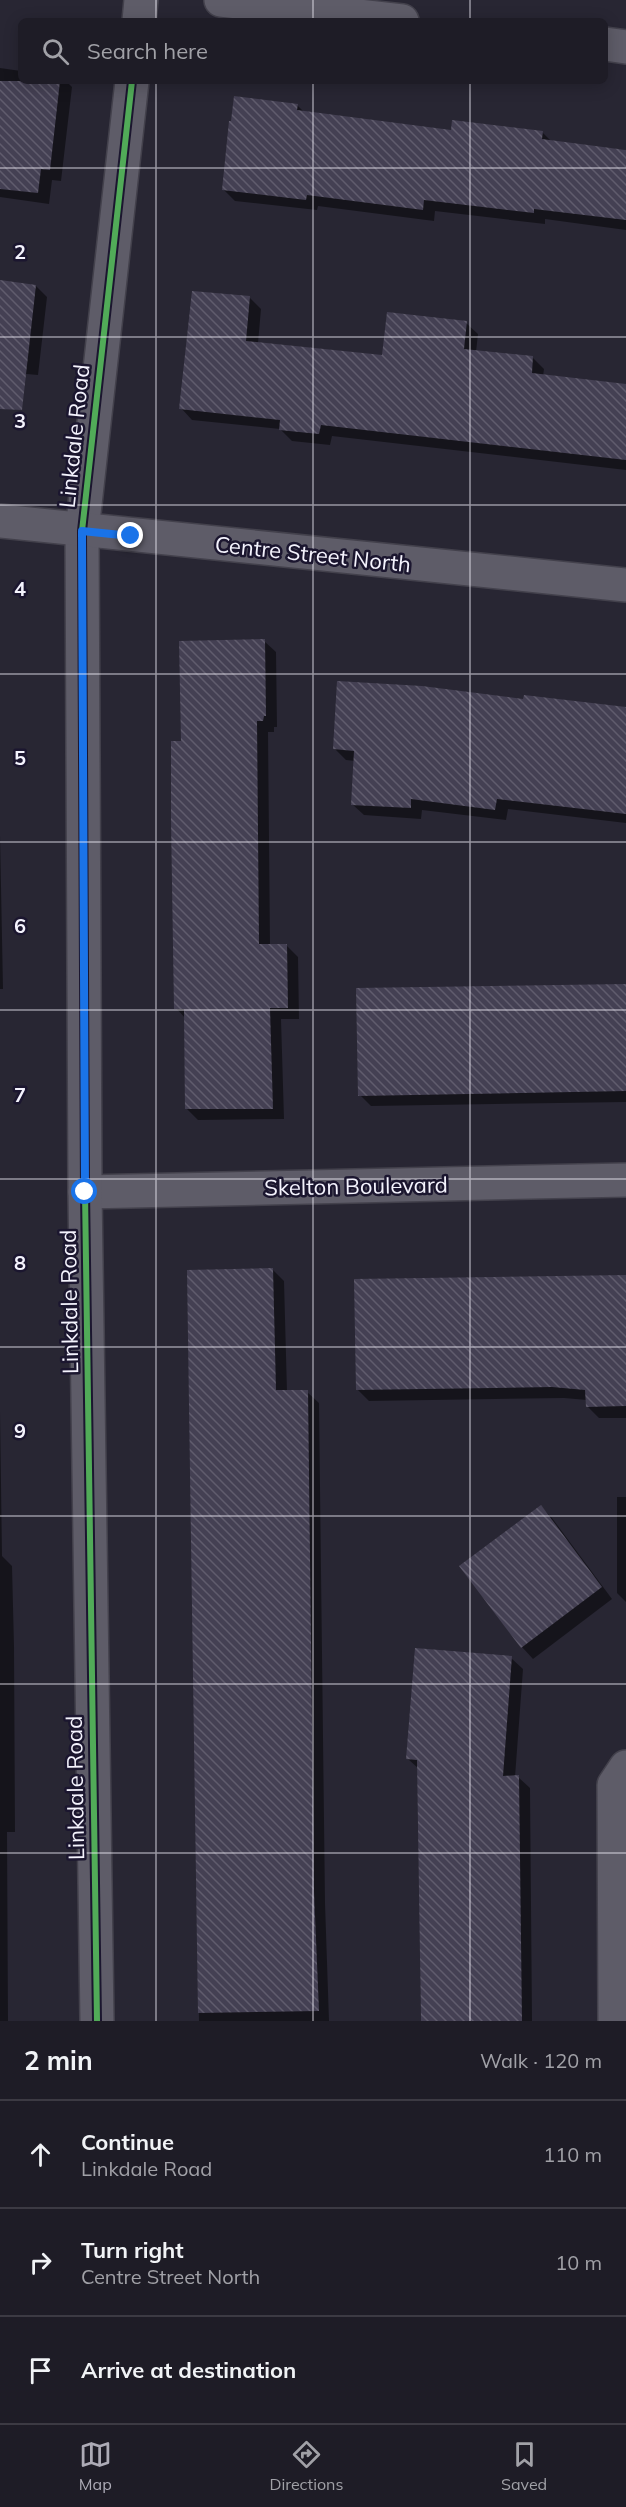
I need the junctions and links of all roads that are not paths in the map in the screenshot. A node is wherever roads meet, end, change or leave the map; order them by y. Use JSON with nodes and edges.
{"nodes":[{"id":1,"x":141,"y":0,"type":"edge"},
{"id":2,"x":221,"y":0,"type":"edge"},
{"id":3,"x":139,"y":18,"type":"edge"},
{"id":4,"x":376,"y":18,"type":"edge"},
{"id":5,"x":608,"y":45,"type":"edge"},
{"id":6,"x":626,"y":47,"type":"edge"},
{"id":7,"x":132,"y":84,"type":"edge"},
{"id":8,"x":0,"y":521,"type":"edge"},
{"id":9,"x":82,"y":531,"type":"junction"},
{"id":10,"x":626,"y":585,"type":"edge"},
{"id":11,"x":626,"y":1180,"type":"edge"},
{"id":12,"x":85,"y":1192,"type":"junction"},
{"id":13,"x":626,"y":1767,"type":"edge"},
{"id":14,"x":97,"y":2021,"type":"edge"},
{"id":15,"x":615,"y":2021,"type":"edge"}],
"edges":[{"from":1,"to":3,"type":"street"},
{"from":2,"to":4,"type":"street"},
{"from":5,"to":6,"type":"street"},
{"from":7,"to":9,"type":"street","name":"Linkdale Road"},
{"from":8,"to":9,"type":"street","name":"Centre Street North"},
{"from":9,"to":10,"type":"street","name":"Centre Street North"},
{"from":9,"to":12,"type":"street","name":"Linkdale Road"},
{"from":11,"to":12,"type":"street","name":"Skelton Boulevard"},
{"from":12,"to":14,"type":"street","name":"Linkdale Road"},
{"from":13,"to":15,"type":"street"}]}
